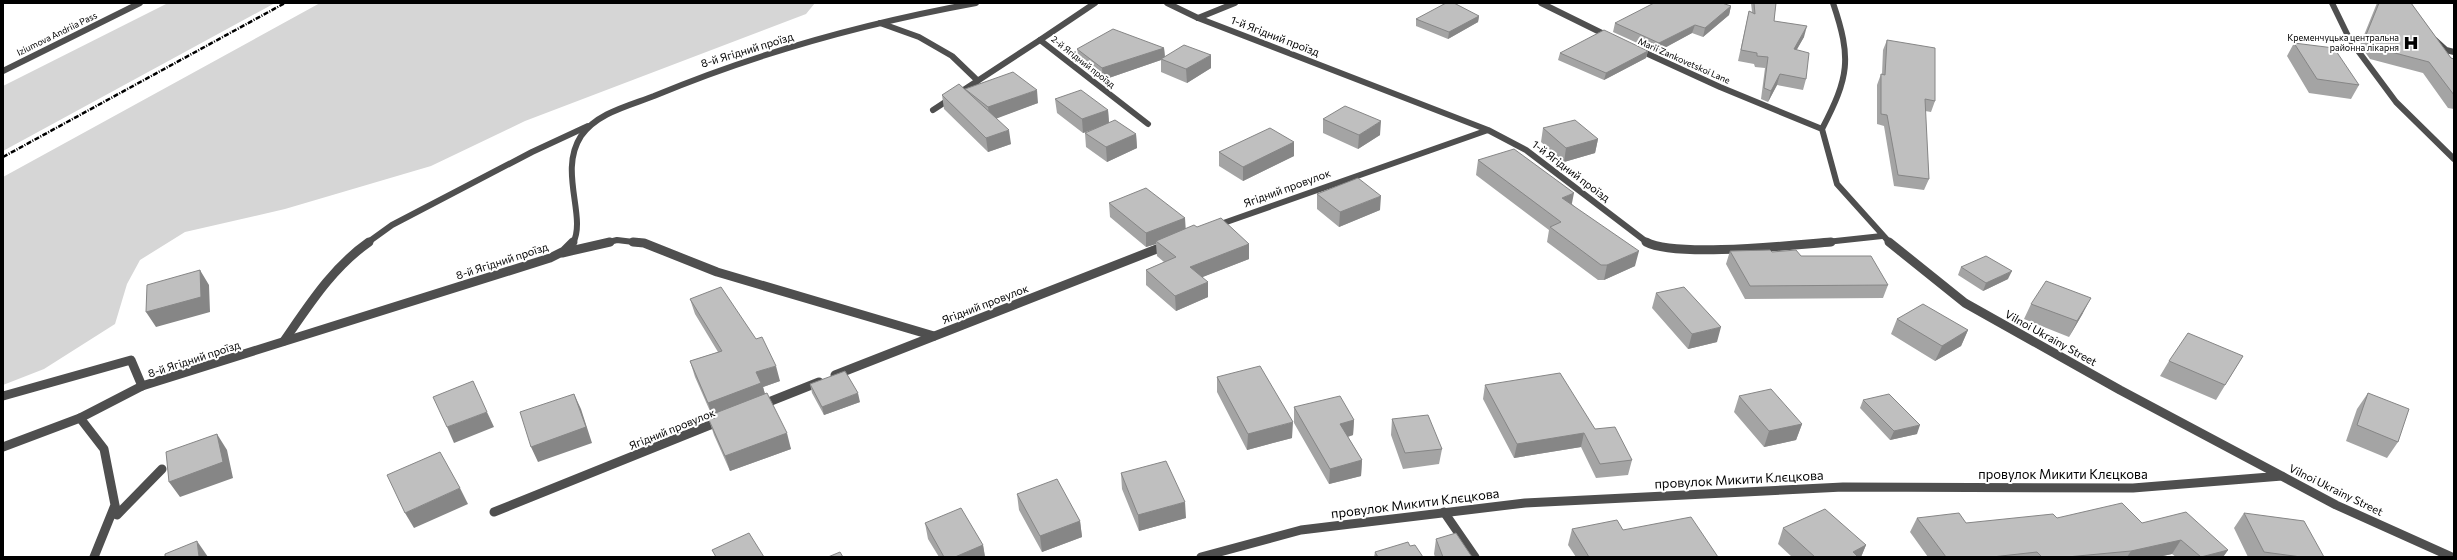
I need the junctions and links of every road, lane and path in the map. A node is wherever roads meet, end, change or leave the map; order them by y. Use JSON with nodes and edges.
{"nodes":[{"id":1,"x":140,"y":3,"type":"edge"},
{"id":2,"x":976,"y":3,"type":"edge"},
{"id":3,"x":1095,"y":3,"type":"edge"},
{"id":4,"x":1167,"y":3,"type":"edge"},
{"id":5,"x":1234,"y":3,"type":"edge"},
{"id":6,"x":1541,"y":3,"type":"edge"},
{"id":7,"x":1833,"y":3,"type":"edge"},
{"id":8,"x":2332,"y":3,"type":"edge"},
{"id":9,"x":1198,"y":18,"type":"junction"},
{"id":10,"x":880,"y":23,"type":"junction"},
{"id":11,"x":2431,"y":37,"type":"edge"},
{"id":12,"x":1040,"y":40,"type":"junction"},
{"id":13,"x":1620,"y":41,"type":"edge"},
{"id":14,"x":1627,"y":45,"type":"edge"},
{"id":15,"x":2454,"y":52,"type":"edge"},
{"id":16,"x":3,"y":71,"type":"edge"},
{"id":17,"x":978,"y":82,"type":"junction"},
{"id":18,"x":933,"y":110,"type":"dead end"},
{"id":19,"x":1148,"y":124,"type":"dead end"},
{"id":20,"x":588,"y":126,"type":"junction"},
{"id":21,"x":1822,"y":129,"type":"junction"},
{"id":22,"x":1488,"y":130,"type":"junction"},
{"id":23,"x":2454,"y":159,"type":"edge"},
{"id":24,"x":1206,"y":230,"type":"edge"},
{"id":25,"x":1882,"y":236,"type":"junction"},
{"id":26,"x":1177,"y":241,"type":"edge"},
{"id":27,"x":561,"y":253,"type":"junction"},
{"id":28,"x":934,"y":336,"type":"junction"},
{"id":29,"x":284,"y":341,"type":"junction"},
{"id":30,"x":142,"y":386,"type":"junction"},
{"id":31,"x":3,"y":396,"type":"edge"},
{"id":32,"x":751,"y":409,"type":"edge"},
{"id":33,"x":80,"y":418,"type":"junction"},
{"id":34,"x":729,"y":418,"type":"edge"},
{"id":35,"x":3,"y":447,"type":"edge"},
{"id":36,"x":162,"y":469,"type":"dead end"},
{"id":37,"x":2282,"y":476,"type":"junction"},
{"id":38,"x":494,"y":512,"type":"dead end"},
{"id":39,"x":1444,"y":512,"type":"junction"},
{"id":40,"x":118,"y":515,"type":"junction"},
{"id":41,"x":94,"y":557,"type":"edge"},
{"id":42,"x":1201,"y":557,"type":"edge"},
{"id":43,"x":1475,"y":557,"type":"edge"},
{"id":44,"x":2452,"y":557,"type":"edge"}],
"edges":[{"from":1,"to":16,"type":"street","name":"Iziumova Andriia Pass"},
{"from":2,"to":10,"type":"street","name":"8-й Ягідний проїзд"},
{"from":3,"to":12,"type":"street","name":"2-й Ягідний проїзд"},
{"from":4,"to":9,"type":"street","name":"1-й Ягідний проїзд"},
{"from":5,"to":9,"type":"street"},
{"from":6,"to":13,"type":"street"},
{"from":7,"to":21,"type":"street"},
{"from":8,"to":23,"type":"street"},
{"from":9,"to":22,"type":"street","name":"1-й Ягідний проїзд"},
{"from":10,"to":17,"type":"street"},
{"from":10,"to":20,"type":"street","name":"8-й Ягідний проїзд"},
{"from":11,"to":15,"type":"street"},
{"from":12,"to":17,"type":"street"},
{"from":12,"to":19,"type":"street","name":"2-й Ягідний проїзд"},
{"from":14,"to":21,"type":"street","name":"Marii Zankovetskoi Lane"},
{"from":17,"to":18,"type":"street"},
{"from":20,"to":27,"type":"street","name":"8-й Ягідний проїзд"},
{"from":20,"to":29,"type":"street"},
{"from":21,"to":25,"type":"street","name":"Vilnoi Ukrainy Street"},
{"from":22,"to":24,"type":"street","name":"Ягідний провулок"},
{"from":22,"to":25,"type":"street","name":"1-й Ягідний проїзд"},
{"from":25,"to":37,"type":"street","name":"Vilnoi Ukrainy Street"},
{"from":26,"to":28,"type":"street","name":"Ягідний провулок"},
{"from":27,"to":28,"type":"street"},
{"from":27,"to":29,"type":"street","name":"8-й Ягідний проїзд"},
{"from":28,"to":32,"type":"street","name":"Ягідний провулок"},
{"from":29,"to":30,"type":"street","name":"8-й Ягідний проїзд"},
{"from":30,"to":31,"type":"street"},
{"from":30,"to":33,"type":"street","name":"8-й Ягідний проїзд"},
{"from":33,"to":35,"type":"street","name":"8-й Ягідний проїзд"},
{"from":33,"to":40,"type":"street"},
{"from":34,"to":38,"type":"street","name":"Ягідний провулок"},
{"from":36,"to":40,"type":"street"},
{"from":37,"to":39,"type":"street","name":"провулок Микити Клєцкова"},
{"from":37,"to":44,"type":"street","name":"Vilnoi Ukrainy Street"},
{"from":39,"to":42,"type":"street","name":"провулок Микити Клєцкова"},
{"from":39,"to":43,"type":"street"},
{"from":40,"to":41,"type":"street"}]}
